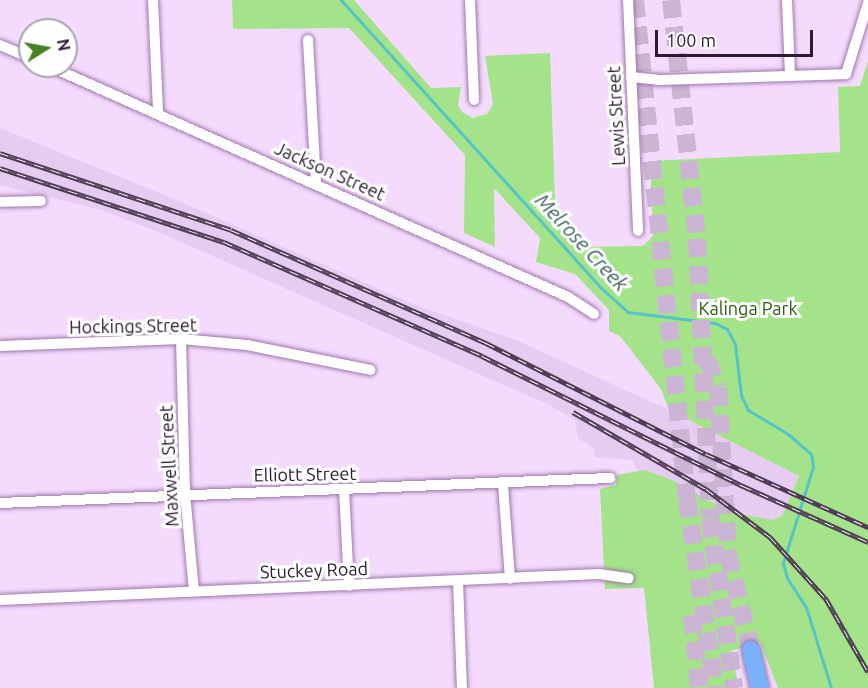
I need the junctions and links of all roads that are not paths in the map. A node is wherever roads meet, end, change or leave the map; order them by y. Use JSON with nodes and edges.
{"nodes":[{"id":1,"x":153,"y":0,"type":"edge"},
{"id":2,"x":470,"y":0,"type":"edge"},
{"id":3,"x":628,"y":0,"type":"edge"},
{"id":4,"x":786,"y":0,"type":"edge"},
{"id":5,"x":868,"y":3,"type":"edge"},
{"id":6,"x":308,"y":40,"type":"dead end"},
{"id":7,"x":0,"y":45,"type":"edge"},
{"id":8,"x":18,"y":53,"type":"edge"},
{"id":9,"x":631,"y":76,"type":"junction"},
{"id":10,"x":790,"y":76,"type":"junction"},
{"id":11,"x":77,"y":78,"type":"edge"},
{"id":12,"x":474,"y":100,"type":"dead end"},
{"id":13,"x":158,"y":112,"type":"junction"},
{"id":14,"x":316,"y":183,"type":"junction"},
{"id":15,"x":40,"y":201,"type":"dead end"},
{"id":16,"x":0,"y":202,"type":"edge"},
{"id":17,"x":638,"y":231,"type":"dead end"},
{"id":18,"x":594,"y":314,"type":"dead end"},
{"id":19,"x":181,"y":339,"type":"junction"},
{"id":20,"x":0,"y":346,"type":"edge"},
{"id":21,"x":371,"y":370,"type":"dead end"},
{"id":22,"x":610,"y":478,"type":"dead end"},
{"id":23,"x":503,"y":483,"type":"junction"},
{"id":24,"x":344,"y":490,"type":"junction"},
{"id":25,"x":185,"y":493,"type":"junction"},
{"id":26,"x":0,"y":503,"type":"edge"},
{"id":27,"x":629,"y":578,"type":"dead end"},
{"id":28,"x":510,"y":579,"type":"junction"},
{"id":29,"x":458,"y":581,"type":"junction"},
{"id":30,"x":349,"y":586,"type":"junction"},
{"id":31,"x":194,"y":591,"type":"junction"},
{"id":32,"x":0,"y":600,"type":"edge"},
{"id":33,"x":751,"y":650,"type":"tunnel mouth"},
{"id":34,"x":462,"y":688,"type":"edge"},
{"id":35,"x":760,"y":688,"type":"edge"}],
"edges":[{"from":1,"to":13,"type":"street"},
{"from":2,"to":12,"type":"street"},
{"from":3,"to":9,"type":"street","name":"Lewis Street"},
{"from":4,"to":10,"type":"street"},
{"from":5,"to":10,"type":"street"},
{"from":6,"to":14,"type":"street"},
{"from":7,"to":8,"type":"street"},
{"from":9,"to":10,"type":"street"},
{"from":9,"to":17,"type":"street","name":"Lewis Street"},
{"from":11,"to":13,"type":"street","name":"Jackson Street"},
{"from":13,"to":14,"type":"street","name":"Jackson Street"},
{"from":14,"to":18,"type":"street","name":"Jackson Street"},
{"from":15,"to":16,"type":"street"},
{"from":19,"to":20,"type":"street","name":"Hockings Street"},
{"from":19,"to":21,"type":"street","name":"Hockings Street"},
{"from":19,"to":25,"type":"street","name":"Maxwell Street"},
{"from":22,"to":23,"type":"street","name":"Elliott Street"},
{"from":23,"to":24,"type":"street","name":"Elliott Street"},
{"from":23,"to":28,"type":"street"},
{"from":24,"to":25,"type":"street","name":"Elliott Street"},
{"from":24,"to":30,"type":"street"},
{"from":25,"to":26,"type":"street","name":"Elliott Street"},
{"from":25,"to":31,"type":"street","name":"Maxwell Street"},
{"from":27,"to":28,"type":"street","name":"Stuckey Road"},
{"from":28,"to":29,"type":"street","name":"Stuckey Road"},
{"from":29,"to":30,"type":"street","name":"Stuckey Road"},
{"from":29,"to":34,"type":"street"},
{"from":30,"to":31,"type":"street","name":"Stuckey Road"},
{"from":31,"to":32,"type":"street","name":"Stuckey Road"},
{"from":33,"to":35,"type":"highway"}]}
